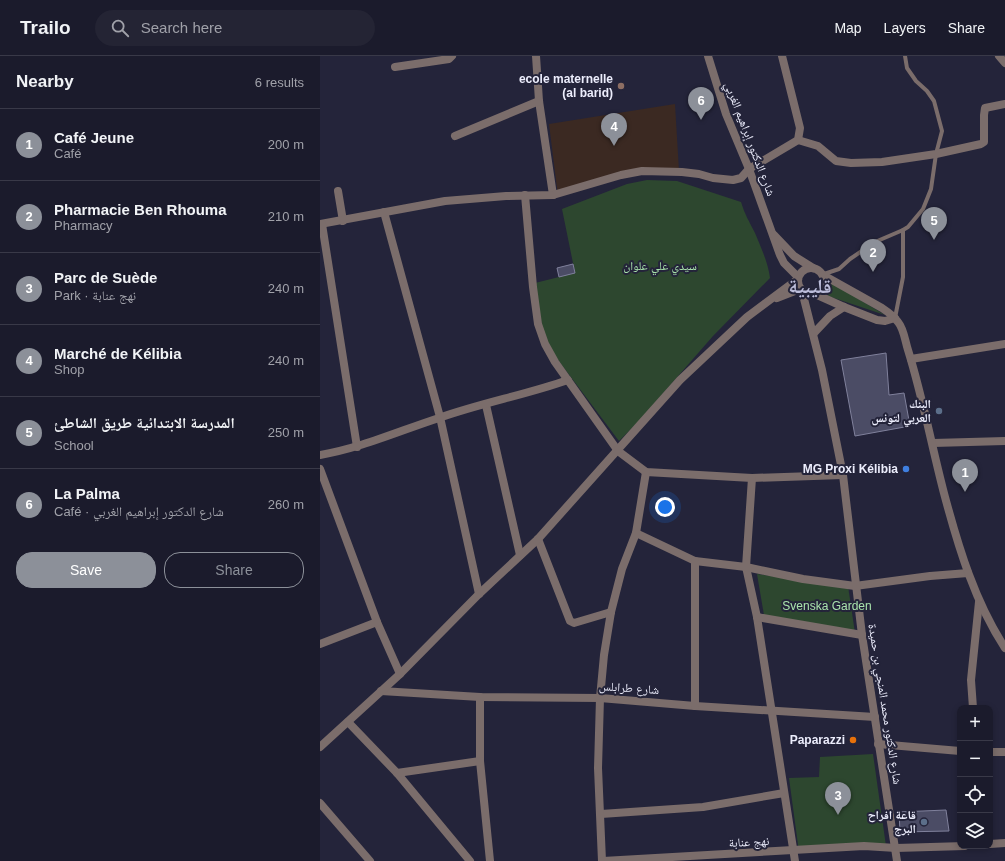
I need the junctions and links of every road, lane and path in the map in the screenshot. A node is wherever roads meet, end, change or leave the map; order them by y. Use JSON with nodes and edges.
{"nodes":[{"id":1,"x":452,"y":56,"type":"edge"},
{"id":2,"x":536,"y":56,"type":"edge"},
{"id":3,"x":708,"y":56,"type":"edge"},
{"id":4,"x":782,"y":56,"type":"edge"},
{"id":5,"x":905,"y":56,"type":"edge"},
{"id":6,"x":999,"y":56,"type":"edge"},
{"id":7,"x":1005,"y":63,"type":"edge"},
{"id":8,"x":395,"y":67,"type":"dead end"},
{"id":9,"x":540,"y":101,"type":"junction"},
{"id":10,"x":1005,"y":104,"type":"edge"},
{"id":11,"x":455,"y":136,"type":"dead end"},
{"id":12,"x":798,"y":140,"type":"junction"},
{"id":13,"x":936,"y":154,"type":"junction"},
{"id":14,"x":749,"y":169,"type":"junction"},
{"id":15,"x":338,"y":191,"type":"dead end"},
{"id":16,"x":553,"y":195,"type":"junction"},
{"id":17,"x":525,"y":196,"type":"junction"},
{"id":18,"x":384,"y":212,"type":"junction"},
{"id":19,"x":342,"y":221,"type":"junction"},
{"id":20,"x":321,"y":224,"type":"edge"},
{"id":21,"x":770,"y":230,"type":"junction"},
{"id":22,"x":903,"y":230,"type":"junction"},
{"id":23,"x":812,"y":268,"type":"junction"},
{"id":24,"x":822,"y":275,"type":"junction"},
{"id":25,"x":798,"y":278,"type":"junction"},
{"id":26,"x":801,"y":290,"type":"junction"},
{"id":27,"x":816,"y":294,"type":"junction"},
{"id":28,"x":769,"y":301,"type":"junction"},
{"id":29,"x":844,"y":308,"type":"junction"},
{"id":30,"x":895,"y":318,"type":"junction"},
{"id":31,"x":814,"y":333,"type":"junction"},
{"id":32,"x":1005,"y":344,"type":"edge"},
{"id":33,"x":911,"y":359,"type":"junction"},
{"id":34,"x":568,"y":380,"type":"junction"},
{"id":35,"x":486,"y":405,"type":"junction"},
{"id":36,"x":440,"y":417,"type":"junction"},
{"id":37,"x":1005,"y":441,"type":"edge"},
{"id":38,"x":933,"y":443,"type":"junction"},
{"id":39,"x":357,"y":447,"type":"junction"},
{"id":40,"x":618,"y":451,"type":"junction"},
{"id":41,"x":320,"y":455,"type":"edge"},
{"id":42,"x":320,"y":469,"type":"edge"},
{"id":43,"x":646,"y":472,"type":"junction"},
{"id":44,"x":843,"y":475,"type":"junction"},
{"id":45,"x":752,"y":478,"type":"junction"},
{"id":46,"x":636,"y":533,"type":"junction"},
{"id":47,"x":538,"y":539,"type":"junction"},
{"id":48,"x":520,"y":555,"type":"junction"},
{"id":49,"x":695,"y":561,"type":"junction"},
{"id":50,"x":746,"y":567,"type":"junction"},
{"id":51,"x":968,"y":573,"type":"junction"},
{"id":52,"x":855,"y":586,"type":"junction"},
{"id":53,"x":479,"y":594,"type":"junction"},
{"id":54,"x":979,"y":602,"type":"junction"},
{"id":55,"x":611,"y":612,"type":"junction"},
{"id":56,"x":757,"y":616,"type":"junction"},
{"id":57,"x":377,"y":622,"type":"junction"},
{"id":58,"x":862,"y":635,"type":"junction"},
{"id":59,"x":320,"y":644,"type":"edge"},
{"id":60,"x":1005,"y":648,"type":"edge"},
{"id":61,"x":400,"y":674,"type":"junction"},
{"id":62,"x":381,"y":691,"type":"junction"},
{"id":63,"x":480,"y":697,"type":"junction"},
{"id":64,"x":600,"y":698,"type":"junction"},
{"id":65,"x":973,"y":705,"type":"edge"},
{"id":66,"x":695,"y":706,"type":"junction"},
{"id":67,"x":771,"y":710,"type":"junction"},
{"id":68,"x":875,"y":717,"type":"junction"},
{"id":69,"x":348,"y":722,"type":"junction"},
{"id":70,"x":878,"y":744,"type":"junction"},
{"id":71,"x":320,"y":747,"type":"edge"},
{"id":72,"x":957,"y":751,"type":"edge"},
{"id":73,"x":993,"y":752,"type":"edge"},
{"id":74,"x":1005,"y":752,"type":"edge"},
{"id":75,"x":480,"y":761,"type":"junction"},
{"id":76,"x":397,"y":773,"type":"junction"},
{"id":77,"x":784,"y":793,"type":"junction"},
{"id":78,"x":320,"y":803,"type":"edge"},
{"id":79,"x":601,"y":814,"type":"junction"},
{"id":80,"x":1005,"y":843,"type":"edge"},
{"id":81,"x":993,"y":844,"type":"edge"},
{"id":82,"x":957,"y":846,"type":"edge"},
{"id":83,"x":896,"y":848,"type":"junction"},
{"id":84,"x":794,"y":851,"type":"junction"},
{"id":85,"x":370,"y":861,"type":"edge"},
{"id":86,"x":470,"y":861,"type":"edge"},
{"id":87,"x":490,"y":861,"type":"edge"},
{"id":88,"x":602,"y":861,"type":"edge"},
{"id":89,"x":795,"y":861,"type":"edge"},
{"id":90,"x":897,"y":861,"type":"edge"}],
"edges":[{"from":1,"to":8,"type":"street"},
{"from":2,"to":9,"type":"street"},
{"from":3,"to":14,"type":"street","name":"شارع الدكتور إبراهيم الغربي"},
{"from":4,"to":12,"type":"street"},
{"from":5,"to":13,"type":"lane"},
{"from":6,"to":7,"type":"street"},
{"from":9,"to":11,"type":"street"},
{"from":9,"to":16,"type":"street"},
{"from":10,"to":13,"type":"street"},
{"from":12,"to":13,"type":"street"},
{"from":12,"to":14,"type":"street"},
{"from":13,"to":22,"type":"lane"},
{"from":14,"to":16,"type":"street"},
{"from":14,"to":21,"type":"street","name":"شارع الدكتور إبراهيم الغربي"},
{"from":15,"to":19,"type":"street"},
{"from":16,"to":17,"type":"street"},
{"from":17,"to":18,"type":"street"},
{"from":17,"to":34,"type":"street"},
{"from":18,"to":19,"type":"street"},
{"from":18,"to":36,"type":"street"},
{"from":19,"to":20,"type":"street"},
{"from":20,"to":39,"type":"street"},
{"from":21,"to":23,"type":"street"},
{"from":21,"to":25,"type":"street","name":"شارع الدكتور إبراهيم الغربي"},
{"from":22,"to":24,"type":"lane"},
{"from":22,"to":30,"type":"lane"},
{"from":23,"to":24,"type":"street"},
{"from":23,"to":25,"type":"street"},
{"from":24,"to":27,"type":"street"},
{"from":24,"to":30,"type":"street"},
{"from":25,"to":26,"type":"street"},
{"from":25,"to":28,"type":"street"},
{"from":26,"to":27,"type":"street"},
{"from":26,"to":28,"type":"street"},
{"from":26,"to":31,"type":"street","name":"شارع الدكتور محمد المنجي بن حميدة"},
{"from":27,"to":29,"type":"street"},
{"from":28,"to":40,"type":"street"},
{"from":29,"to":30,"type":"street"},
{"from":29,"to":31,"type":"street"},
{"from":30,"to":33,"type":"street"},
{"from":31,"to":44,"type":"street","name":"شارع الدكتور محمد المنجي بن حميدة"},
{"from":32,"to":33,"type":"street"},
{"from":33,"to":38,"type":"street"},
{"from":34,"to":35,"type":"street"},
{"from":34,"to":40,"type":"street"},
{"from":35,"to":36,"type":"street"},
{"from":35,"to":48,"type":"street"},
{"from":36,"to":39,"type":"street"},
{"from":36,"to":53,"type":"street"},
{"from":37,"to":38,"type":"street"},
{"from":38,"to":51,"type":"street"},
{"from":39,"to":41,"type":"street"},
{"from":40,"to":43,"type":"street"},
{"from":40,"to":47,"type":"street"},
{"from":42,"to":57,"type":"street"},
{"from":43,"to":45,"type":"street"},
{"from":43,"to":46,"type":"street"},
{"from":44,"to":45,"type":"street"},
{"from":44,"to":52,"type":"street","name":"شارع الدكتور محمد المنجي بن حميدة"},
{"from":45,"to":50,"type":"street"},
{"from":46,"to":49,"type":"street"},
{"from":46,"to":55,"type":"street"},
{"from":47,"to":48,"type":"street"},
{"from":47,"to":55,"type":"street"},
{"from":48,"to":53,"type":"street"},
{"from":49,"to":50,"type":"street"},
{"from":49,"to":66,"type":"street"},
{"from":50,"to":52,"type":"street"},
{"from":50,"to":56,"type":"street"},
{"from":51,"to":52,"type":"street"},
{"from":51,"to":54,"type":"street"},
{"from":52,"to":58,"type":"street","name":"شارع الدكتور محمد المنجي بن حميدة"},
{"from":53,"to":61,"type":"street"},
{"from":54,"to":60,"type":"street"},
{"from":54,"to":65,"type":"street"},
{"from":55,"to":64,"type":"street"},
{"from":56,"to":58,"type":"street"},
{"from":56,"to":67,"type":"street"},
{"from":57,"to":59,"type":"street"},
{"from":57,"to":61,"type":"street"},
{"from":58,"to":68,"type":"street","name":"شارع الدكتور محمد المنجي بن حميدة"},
{"from":61,"to":62,"type":"street"},
{"from":62,"to":63,"type":"street","name":"شارع طرابلس"},
{"from":62,"to":69,"type":"street"},
{"from":63,"to":64,"type":"street","name":"شارع طرابلس"},
{"from":63,"to":75,"type":"street"},
{"from":64,"to":66,"type":"street","name":"شارع طرابلس"},
{"from":64,"to":79,"type":"street"},
{"from":66,"to":67,"type":"street","name":"شارع طرابلس"},
{"from":67,"to":68,"type":"street","name":"شارع طرابلس"},
{"from":67,"to":77,"type":"street"},
{"from":68,"to":70,"type":"street","name":"شارع الدكتور محمد المنجي بن حميدة"},
{"from":69,"to":71,"type":"street"},
{"from":69,"to":76,"type":"street"},
{"from":70,"to":72,"type":"street"},
{"from":70,"to":83,"type":"street","name":"شارع الدكتور محمد المنجي بن حميدة"},
{"from":73,"to":74,"type":"street"},
{"from":75,"to":76,"type":"street"},
{"from":75,"to":87,"type":"street"},
{"from":76,"to":86,"type":"street"},
{"from":77,"to":79,"type":"street"},
{"from":77,"to":84,"type":"street"},
{"from":78,"to":85,"type":"street"},
{"from":79,"to":88,"type":"street"},
{"from":80,"to":81,"type":"street"},
{"from":82,"to":83,"type":"street","name":"نهج عنابة"},
{"from":83,"to":84,"type":"street","name":"نهج عنابة"},
{"from":83,"to":90,"type":"street","name":"شارع الدكتور محمد المنجي بن حميدة"},
{"from":84,"to":88,"type":"street","name":"نهج عنابة"},
{"from":84,"to":89,"type":"street"}]}
